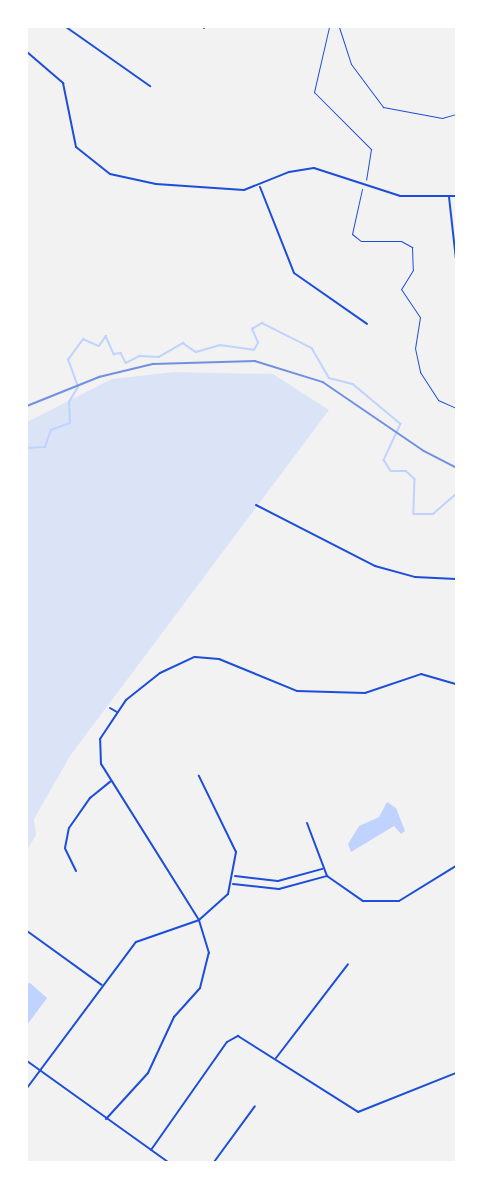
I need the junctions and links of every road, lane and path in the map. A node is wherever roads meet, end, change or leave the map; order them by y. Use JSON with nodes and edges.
{"nodes":[{"id":1,"x":66,"y":27,"type":"edge"},
{"id":2,"x":329,"y":27,"type":"edge"},
{"id":3,"x":339,"y":27,"type":"edge"},
{"id":4,"x":27,"y":52,"type":"edge"},
{"id":5,"x":150,"y":86,"type":"dead end"},
{"id":6,"x":456,"y":114,"type":"edge"},
{"id":7,"x":363,"y":186,"type":"junction"},
{"id":8,"x":260,"y":187,"type":"junction"},
{"id":9,"x":456,"y":196,"type":"edge"},
{"id":10,"x":449,"y":197,"type":"junction"},
{"id":11,"x":456,"y":260,"type":"edge"},
{"id":12,"x":367,"y":324,"type":"dead end"},
{"id":13,"x":456,"y":408,"type":"edge"},
{"id":14,"x":256,"y":505,"type":"dead end"},
{"id":15,"x":456,"y":579,"type":"edge"},
{"id":16,"x":456,"y":684,"type":"edge"},
{"id":17,"x":110,"y":708,"type":"dead end"},
{"id":18,"x":117,"y":712,"type":"junction"},
{"id":19,"x":200,"y":776,"type":"dead end"},
{"id":20,"x":110,"y":782,"type":"junction"},
{"id":21,"x":308,"y":823,"type":"dead end"},
{"id":22,"x":456,"y":866,"type":"edge"},
{"id":23,"x":322,"y":869,"type":"junction"},
{"id":24,"x":76,"y":871,"type":"dead end"},
{"id":25,"x":235,"y":876,"type":"junction"},
{"id":26,"x":327,"y":876,"type":"junction"},
{"id":27,"x":233,"y":884,"type":"junction"},
{"id":28,"x":200,"y":920,"type":"junction"},
{"id":29,"x":27,"y":931,"type":"edge"},
{"id":30,"x":348,"y":964,"type":"dead end"},
{"id":31,"x":102,"y":985,"type":"junction"},
{"id":32,"x":276,"y":1058,"type":"junction"},
{"id":33,"x":27,"y":1061,"type":"edge"},
{"id":34,"x":40,"y":1071,"type":"junction"},
{"id":35,"x":456,"y":1072,"type":"edge"},
{"id":36,"x":27,"y":1088,"type":"edge"},
{"id":37,"x":255,"y":1106,"type":"dead end"},
{"id":38,"x":106,"y":1119,"type":"junction"},
{"id":39,"x":151,"y":1150,"type":"junction"},
{"id":40,"x":168,"y":1162,"type":"edge"},
{"id":41,"x":214,"y":1162,"type":"edge"}],
"edges":[{"from":1,"to":5,"type":"street"},
{"from":2,"to":7,"type":"path"},
{"from":3,"to":6,"type":"path"},
{"from":4,"to":8,"type":"street"},
{"from":7,"to":8,"type":"street"},
{"from":7,"to":10,"type":"street"},
{"from":7,"to":13,"type":"path"},
{"from":8,"to":12,"type":"street"},
{"from":9,"to":10,"type":"street"},
{"from":10,"to":11,"type":"street"},
{"from":14,"to":15,"type":"street"},
{"from":16,"to":18,"type":"street"},
{"from":17,"to":18,"type":"street"},
{"from":18,"to":20,"type":"street"},
{"from":19,"to":25,"type":"street"},
{"from":20,"to":24,"type":"street"},
{"from":20,"to":28,"type":"street"},
{"from":21,"to":23,"type":"street"},
{"from":22,"to":26,"type":"street"},
{"from":23,"to":25,"type":"street"},
{"from":23,"to":26,"type":"street"},
{"from":25,"to":27,"type":"street"},
{"from":26,"to":27,"type":"street"},
{"from":27,"to":28,"type":"street"},
{"from":28,"to":31,"type":"street"},
{"from":28,"to":38,"type":"street"},
{"from":29,"to":31,"type":"street"},
{"from":30,"to":32,"type":"street"},
{"from":31,"to":34,"type":"street"},
{"from":32,"to":35,"type":"street"},
{"from":32,"to":39,"type":"street"},
{"from":33,"to":34,"type":"street"},
{"from":34,"to":36,"type":"street"},
{"from":34,"to":38,"type":"street"},
{"from":37,"to":41,"type":"street"},
{"from":38,"to":39,"type":"street"},
{"from":39,"to":40,"type":"street"}]}
